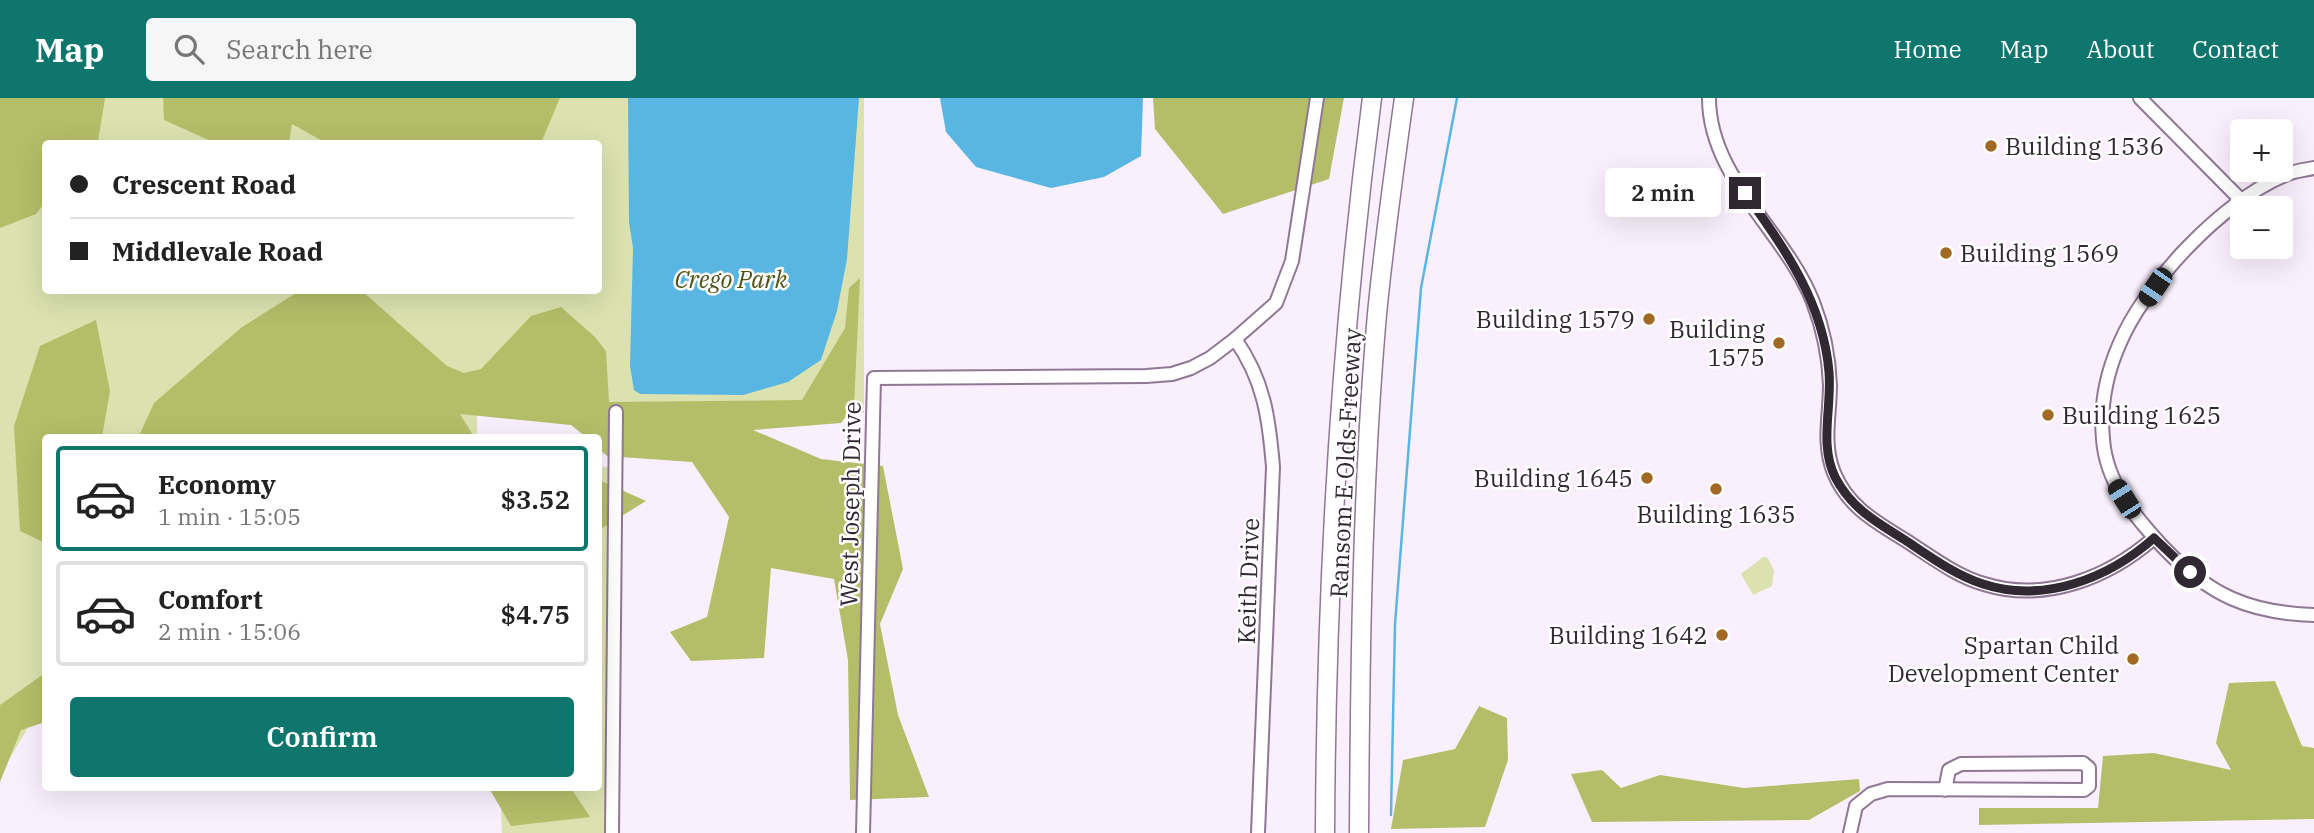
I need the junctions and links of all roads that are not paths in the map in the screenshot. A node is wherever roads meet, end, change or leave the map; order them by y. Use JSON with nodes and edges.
{"nodes":[{"id":1,"x":1317,"y":98,"type":"edge"},
{"id":2,"x":1372,"y":98,"type":"edge"},
{"id":3,"x":1404,"y":98,"type":"edge"},
{"id":4,"x":1709,"y":98,"type":"edge"},
{"id":5,"x":2140,"y":98,"type":"edge"},
{"id":6,"x":2314,"y":168,"type":"edge"},
{"id":7,"x":2237,"y":196,"type":"edge"},
{"id":8,"x":2250,"y":196,"type":"edge"},
{"id":9,"x":2230,"y":211,"type":"edge"},
{"id":10,"x":1235,"y":339,"type":"junction"},
{"id":11,"x":615,"y":412,"type":"dead end"},
{"id":12,"x":2154,"y":538,"type":"junction"},
{"id":13,"x":2314,"y":615,"type":"edge"},
{"id":14,"x":1944,"y":790,"type":"junction"},
{"id":15,"x":1325,"y":826,"type":"edge"},
{"id":16,"x":1359,"y":827,"type":"edge"},
{"id":17,"x":611,"y":833,"type":"edge"},
{"id":18,"x":863,"y":833,"type":"edge"},
{"id":19,"x":1258,"y":833,"type":"edge"},
{"id":20,"x":1850,"y":833,"type":"edge"}],
"edges":[{"from":1,"to":10,"type":"street"},
{"from":2,"to":15,"type":"highway","name":"Ransom E Olds Freeway"},
{"from":3,"to":16,"type":"highway","name":"Ransom E Olds Freeway"},
{"from":4,"to":12,"type":"street"},
{"from":5,"to":7,"type":"street"},
{"from":6,"to":8,"type":"street"},
{"from":9,"to":12,"type":"street"},
{"from":10,"to":18,"type":"street","name":"West Joseph Drive"},
{"from":10,"to":19,"type":"street","name":"Keith Drive"},
{"from":11,"to":17,"type":"street"},
{"from":12,"to":13,"type":"street"},
{"from":14,"to":14,"type":"street"},
{"from":14,"to":20,"type":"street"}]}
